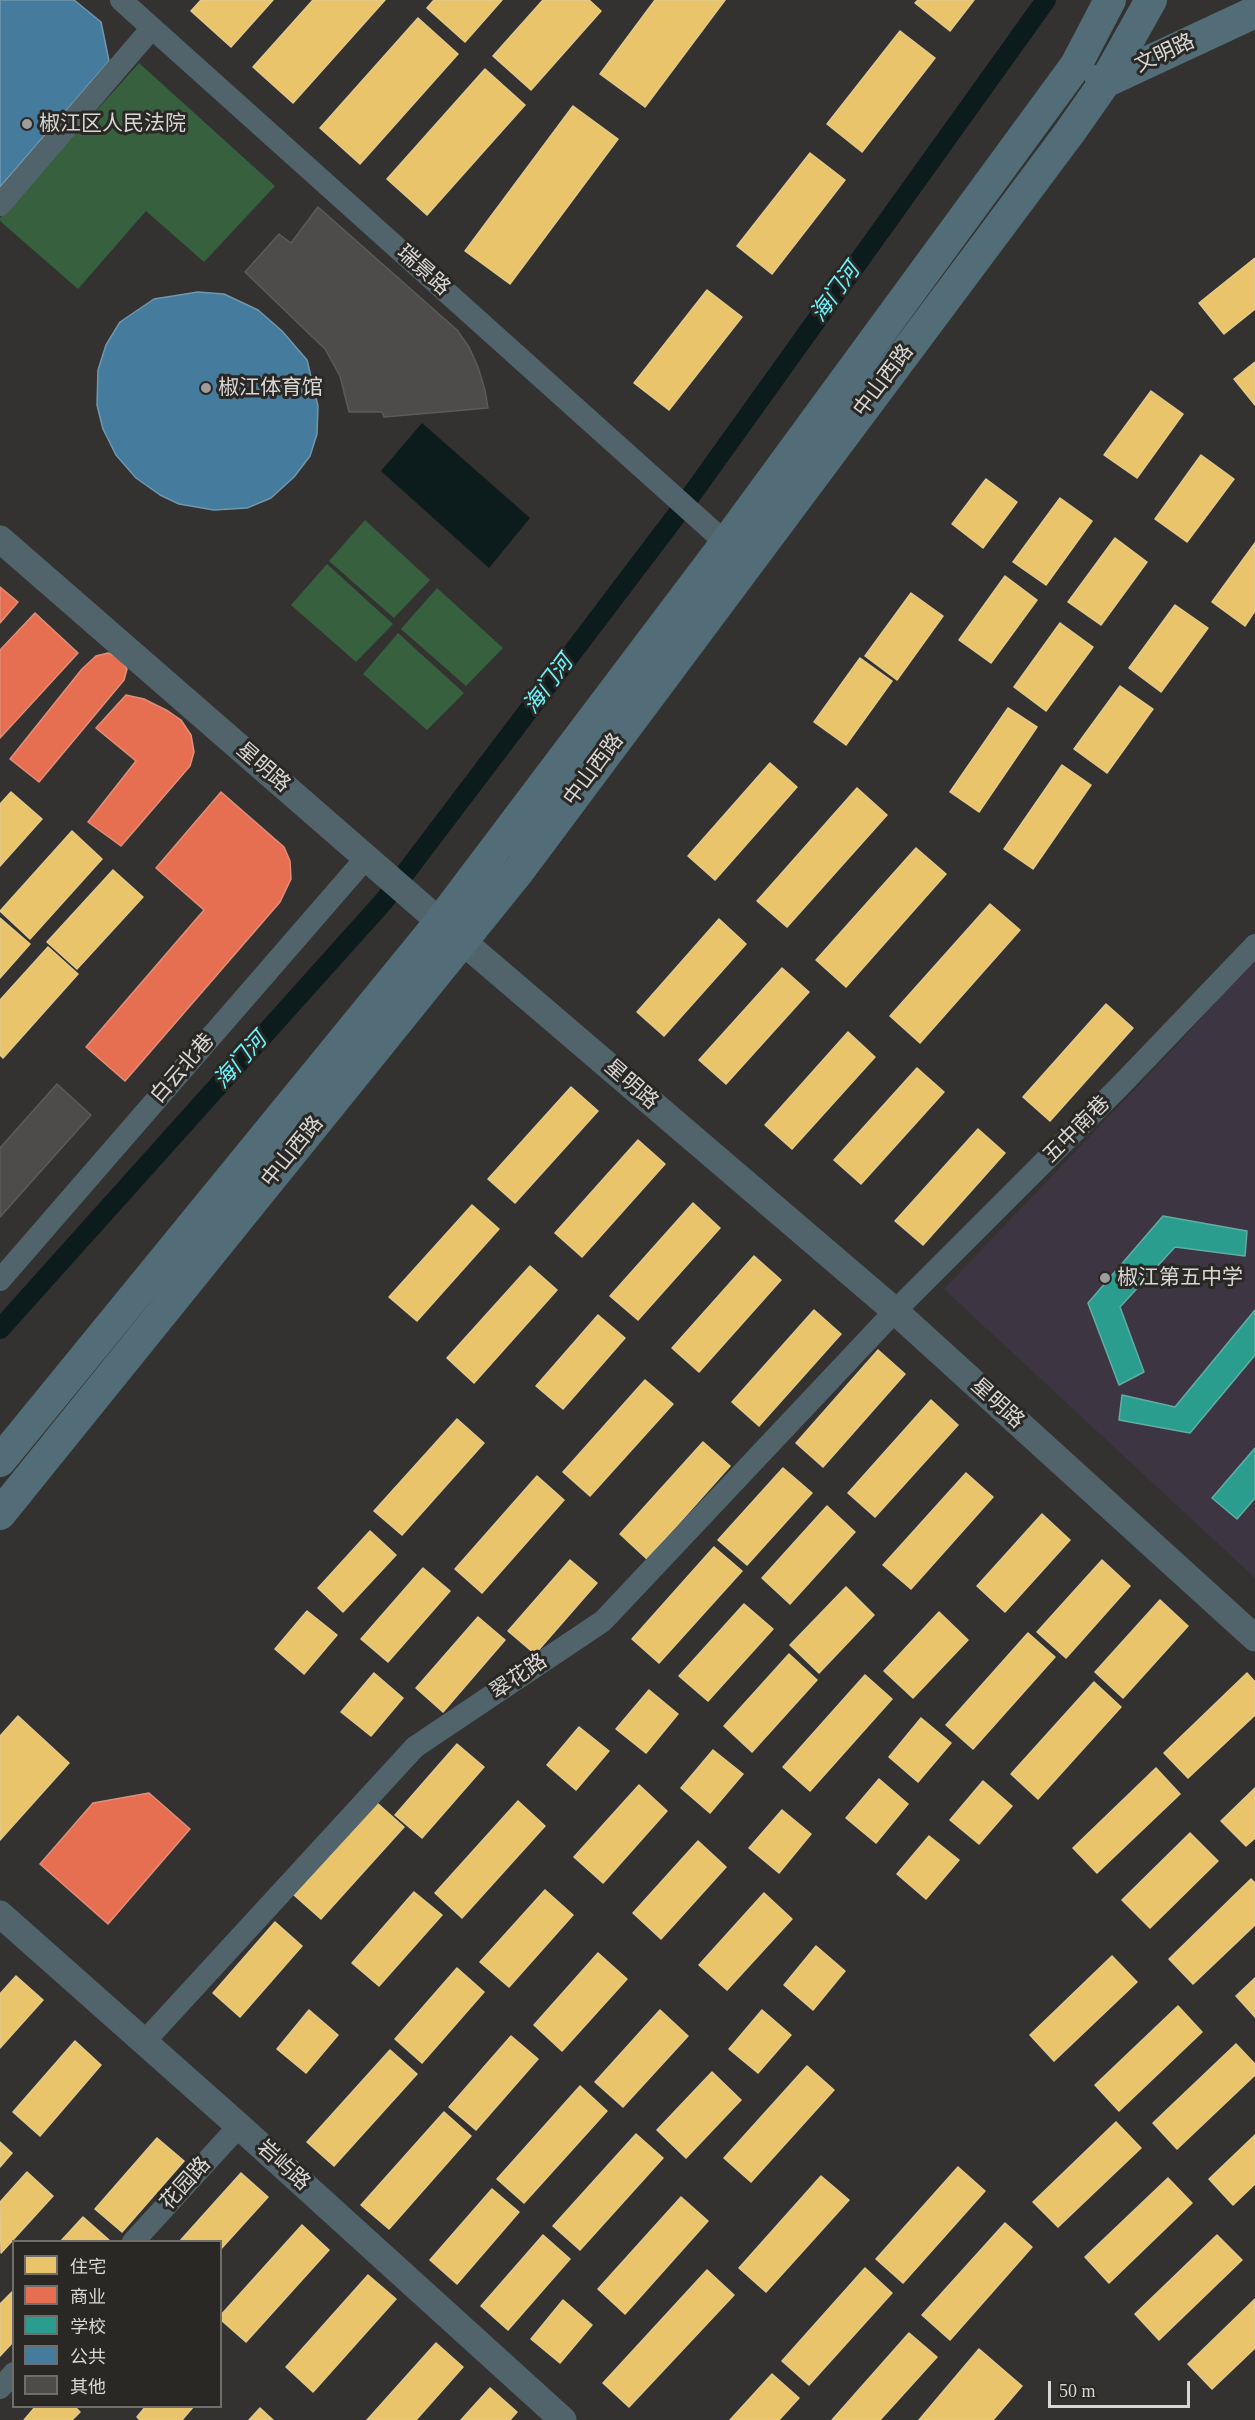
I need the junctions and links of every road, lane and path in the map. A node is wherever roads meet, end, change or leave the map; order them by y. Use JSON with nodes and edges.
{"nodes":[{"id":1,"x":121,"y":0,"type":"edge"},
{"id":2,"x":1110,"y":0,"type":"edge"},
{"id":3,"x":1143,"y":3,"type":"edge"},
{"id":4,"x":1255,"y":12,"type":"edge"},
{"id":5,"x":152,"y":28,"type":"junction"},
{"id":6,"x":1076,"y":65,"type":"junction"},
{"id":7,"x":1105,"y":82,"type":"junction"},
{"id":8,"x":0,"y":205,"type":"edge"},
{"id":9,"x":716,"y":534,"type":"junction"},
{"id":10,"x":0,"y":539,"type":"edge"},
{"id":11,"x":366,"y":858,"type":"junction"},
{"id":12,"x":444,"y":925,"type":"junction"},
{"id":13,"x":1255,"y":945,"type":"edge"},
{"id":14,"x":0,"y":1280,"type":"edge"},
{"id":15,"x":895,"y":1311,"type":"junction"},
{"id":16,"x":0,"y":1461,"type":"edge"},
{"id":17,"x":0,"y":1514,"type":"edge"},
{"id":18,"x":1255,"y":1638,"type":"edge"},
{"id":19,"x":0,"y":1914,"type":"edge"},
{"id":20,"x":144,"y":2042,"type":"junction"},
{"id":21,"x":239,"y":2126,"type":"junction"},
{"id":22,"x":134,"y":2240,"type":"edge"},
{"id":23,"x":12,"y":2375,"type":"edge"},
{"id":24,"x":0,"y":2388,"type":"edge"},
{"id":25,"x":563,"y":2420,"type":"edge"}],
"edges":[{"from":1,"to":5,"type":"street","name":"瑞景路"},
{"from":2,"to":6,"type":"main road","name":"中山西路"},
{"from":3,"to":7,"type":"main road","name":"中山西路"},
{"from":4,"to":7,"type":"main road","name":"文明路"},
{"from":5,"to":8,"type":"street"},
{"from":5,"to":9,"type":"street","name":"瑞景路"},
{"from":6,"to":7,"type":"main road"},
{"from":6,"to":9,"type":"main road","name":"中山西路"},
{"from":7,"to":12,"type":"main road","name":"中山西路"},
{"from":9,"to":12,"type":"main road","name":"中山西路"},
{"from":10,"to":11,"type":"street","name":"星明路"},
{"from":11,"to":12,"type":"street","name":"星明路"},
{"from":11,"to":14,"type":"street","name":"白云北巷"},
{"from":12,"to":15,"type":"street","name":"星明路"},
{"from":12,"to":16,"type":"main road","name":"中山西路"},
{"from":12,"to":17,"type":"main road","name":"中山西路"},
{"from":13,"to":15,"type":"street","name":"五中南巷"},
{"from":15,"to":18,"type":"street","name":"星明路"},
{"from":15,"to":20,"type":"street","name":"翠花路"},
{"from":19,"to":20,"type":"street","name":"岩屿路"},
{"from":20,"to":21,"type":"street","name":"岩屿路"},
{"from":21,"to":22,"type":"street","name":"花园路"},
{"from":21,"to":25,"type":"street","name":"岩屿路"},
{"from":23,"to":24,"type":"street"}]}
